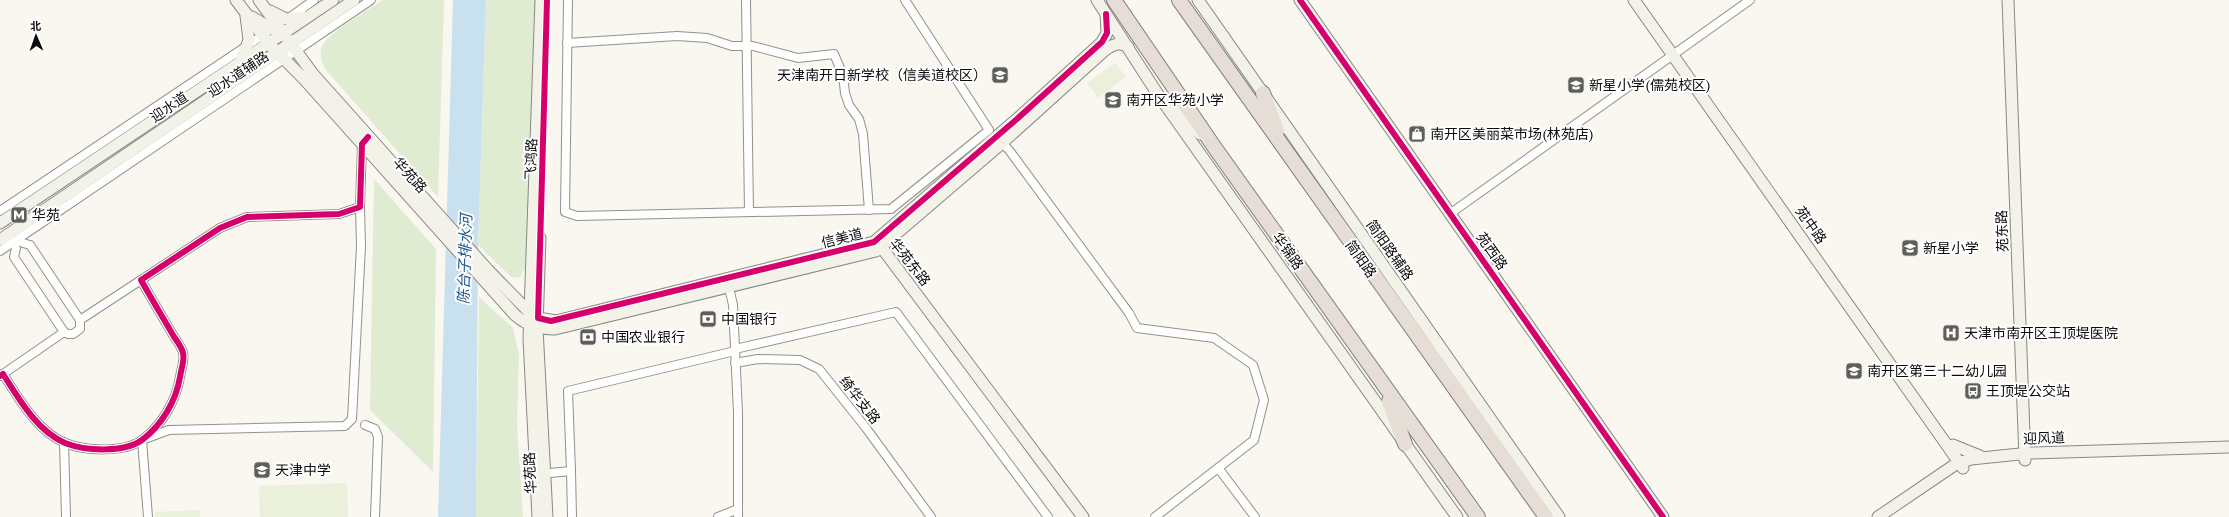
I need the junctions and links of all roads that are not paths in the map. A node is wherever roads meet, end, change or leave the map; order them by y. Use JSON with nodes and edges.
{"nodes":[{"id":1,"x":236,"y":0,"type":"edge"},
{"id":2,"x":314,"y":0,"type":"edge"},
{"id":3,"x":333,"y":0,"type":"edge"},
{"id":4,"x":354,"y":0,"type":"edge"},
{"id":5,"x":371,"y":0,"type":"edge"},
{"id":6,"x":541,"y":0,"type":"edge"},
{"id":7,"x":547,"y":0,"type":"edge"},
{"id":8,"x":568,"y":0,"type":"edge"},
{"id":9,"x":746,"y":0,"type":"edge"},
{"id":10,"x":905,"y":0,"type":"edge"},
{"id":11,"x":1097,"y":0,"type":"edge"},
{"id":12,"x":1114,"y":0,"type":"edge"},
{"id":13,"x":1179,"y":0,"type":"edge"},
{"id":14,"x":1198,"y":0,"type":"edge"},
{"id":15,"x":1300,"y":0,"type":"edge"},
{"id":16,"x":1634,"y":0,"type":"edge"},
{"id":17,"x":1642,"y":0,"type":"edge"},
{"id":18,"x":1750,"y":0,"type":"edge"},
{"id":19,"x":2008,"y":0,"type":"edge"},
{"id":20,"x":2016,"y":0,"type":"edge"},
{"id":21,"x":260,"y":1,"type":"edge"},
{"id":22,"x":244,"y":11,"type":"junction"},
{"id":23,"x":1106,"y":14,"type":"junction"},
{"id":24,"x":319,"y":24,"type":"junction"},
{"id":25,"x":274,"y":33,"type":"junction"},
{"id":26,"x":567,"y":43,"type":"junction"},
{"id":27,"x":247,"y":46,"type":"junction"},
{"id":28,"x":293,"y":46,"type":"junction"},
{"id":29,"x":748,"y":46,"type":"junction"},
{"id":30,"x":1128,"y":47,"type":"junction"},
{"id":31,"x":1676,"y":54,"type":"junction"},
{"id":32,"x":279,"y":56,"type":"junction"},
{"id":33,"x":240,"y":63,"type":"junction"},
{"id":34,"x":247,"y":72,"type":"junction"},
{"id":35,"x":1157,"y":93,"type":"junction"},
{"id":36,"x":1263,"y":93,"type":"junction"},
{"id":37,"x":365,"y":140,"type":"junction"},
{"id":38,"x":1002,"y":143,"type":"junction"},
{"id":39,"x":1215,"y":148,"type":"junction"},
{"id":40,"x":1284,"y":150,"type":"junction"},
{"id":41,"x":360,"y":207,"type":"junction"},
{"id":42,"x":869,"y":210,"type":"junction"},
{"id":43,"x":749,"y":212,"type":"junction"},
{"id":44,"x":1451,"y":213,"type":"junction"},
{"id":45,"x":1,"y":218,"type":"edge"},
{"id":46,"x":10,"y":237,"type":"edge"},
{"id":47,"x":877,"y":247,"type":"junction"},
{"id":48,"x":0,"y":251,"type":"edge"},
{"id":49,"x":861,"y":255,"type":"junction"},
{"id":50,"x":884,"y":262,"type":"junction"},
{"id":51,"x":141,"y":280,"type":"junction"},
{"id":52,"x":728,"y":283,"type":"junction"},
{"id":53,"x":80,"y":320,"type":"junction"},
{"id":54,"x":533,"y":321,"type":"junction"},
{"id":55,"x":555,"y":329,"type":"junction"},
{"id":56,"x":64,"y":332,"type":"junction"},
{"id":57,"x":538,"y":345,"type":"junction"},
{"id":58,"x":735,"y":350,"type":"junction"},
{"id":59,"x":735,"y":363,"type":"junction"},
{"id":60,"x":2,"y":375,"type":"edge"},
{"id":61,"x":1383,"y":384,"type":"junction"},
{"id":62,"x":166,"y":414,"type":"junction"},
{"id":63,"x":365,"y":424,"type":"dead end"},
{"id":64,"x":176,"y":430,"type":"junction"},
{"id":65,"x":142,"y":440,"type":"junction"},
{"id":66,"x":64,"y":442,"type":"junction"},
{"id":67,"x":1405,"y":444,"type":"junction"},
{"id":68,"x":1953,"y":444,"type":"junction"},
{"id":69,"x":2229,"y":447,"type":"edge"},
{"id":70,"x":2229,"y":453,"type":"edge"},
{"id":71,"x":1986,"y":456,"type":"junction"},
{"id":72,"x":2029,"y":456,"type":"junction"},
{"id":73,"x":1963,"y":464,"type":"junction"},
{"id":74,"x":1510,"y":468,"type":"junction"},
{"id":75,"x":1219,"y":469,"type":"junction"},
{"id":76,"x":571,"y":471,"type":"junction"},
{"id":77,"x":541,"y":474,"type":"junction"},
{"id":78,"x":738,"y":513,"type":"edge"},
{"id":79,"x":1454,"y":515,"type":"edge"},
{"id":80,"x":66,"y":517,"type":"edge"},
{"id":81,"x":148,"y":517,"type":"edge"},
{"id":82,"x":375,"y":517,"type":"edge"},
{"id":83,"x":538,"y":517,"type":"edge"},
{"id":84,"x":548,"y":517,"type":"edge"},
{"id":85,"x":572,"y":517,"type":"edge"},
{"id":86,"x":718,"y":517,"type":"edge"},
{"id":87,"x":931,"y":517,"type":"edge"},
{"id":88,"x":1048,"y":517,"type":"edge"},
{"id":89,"x":1074,"y":517,"type":"edge"},
{"id":90,"x":1083,"y":517,"type":"edge"},
{"id":91,"x":1155,"y":517,"type":"edge"},
{"id":92,"x":1255,"y":517,"type":"edge"},
{"id":93,"x":1478,"y":517,"type":"edge"},
{"id":94,"x":1546,"y":517,"type":"edge"},
{"id":95,"x":1555,"y":517,"type":"edge"},
{"id":96,"x":1559,"y":517,"type":"edge"},
{"id":97,"x":1663,"y":517,"type":"edge"},
{"id":98,"x":1878,"y":517,"type":"edge"},
{"id":99,"x":1888,"y":517,"type":"edge"}],
"edges":[{"from":1,"to":22,"type":"street"},
{"from":2,"to":25,"type":"street","name":"迎水道辅路"},
{"from":3,"to":25,"type":"street","name":"迎水道"},
{"from":4,"to":24,"type":"street","name":"迎水道"},
{"from":5,"to":28,"type":"street"},
{"from":6,"to":54,"type":"street","name":"飞鸿路"},
{"from":7,"to":54,"type":"street","name":"飞鸿路"},
{"from":8,"to":26,"type":"street"},
{"from":9,"to":29,"type":"street"},
{"from":10,"to":42,"type":"street"},
{"from":11,"to":23,"type":"street","name":"华锦路"},
{"from":12,"to":39,"type":"highway"},
{"from":13,"to":40,"type":"highway","name":"简阳路"},
{"from":14,"to":36,"type":"street","name":"简阳路辅路"},
{"from":15,"to":44,"type":"street","name":"苑西路"},
{"from":16,"to":31,"type":"street","name":"苑中路"},
{"from":17,"to":31,"type":"street","name":"苑中路"},
{"from":18,"to":31,"type":"street"},
{"from":19,"to":72,"type":"street","name":"苑东路"},
{"from":20,"to":72,"type":"street","name":"苑东路"},
{"from":21,"to":25,"type":"street"},
{"from":21,"to":25,"type":"street"},
{"from":22,"to":25,"type":"street"},
{"from":22,"to":27,"type":"street"},
{"from":23,"to":30,"type":"street","name":"华锦路"},
{"from":23,"to":47,"type":"street","name":"信美道"},
{"from":24,"to":25,"type":"street"},
{"from":24,"to":28,"type":"street","name":"迎水道"},
{"from":25,"to":27,"type":"street","name":"迎水道辅路"},
{"from":25,"to":28,"type":"street","name":"华苑路"},
{"from":25,"to":32,"type":"street","name":"华苑路"},
{"from":25,"to":33,"type":"street","name":"迎水道"},
{"from":25,"to":34,"type":"street"},
{"from":26,"to":29,"type":"street"},
{"from":26,"to":43,"type":"street"},
{"from":27,"to":33,"type":"street"},
{"from":27,"to":45,"type":"street","name":"迎水道辅路"},
{"from":28,"to":32,"type":"street","name":"迎水道"},
{"from":28,"to":37,"type":"street","name":"华苑路"},
{"from":29,"to":42,"type":"street"},
{"from":29,"to":43,"type":"street"},
{"from":30,"to":35,"type":"street","name":"华锦路"},
{"from":30,"to":38,"type":"street","name":"信美道"},
{"from":31,"to":44,"type":"street"},
{"from":31,"to":68,"type":"street","name":"苑中路"},
{"from":31,"to":73,"type":"street","name":"苑中路"},
{"from":32,"to":34,"type":"street","name":"迎水道"},
{"from":32,"to":37,"type":"street","name":"华苑路"},
{"from":32,"to":46,"type":"street","name":"迎水道辅路"},
{"from":33,"to":45,"type":"street","name":"迎水道"},
{"from":34,"to":46,"type":"street","name":"迎水道"},
{"from":35,"to":39,"type":"street"},
{"from":35,"to":67,"type":"street","name":"华锦路"},
{"from":36,"to":40,"type":"highway"},
{"from":36,"to":96,"type":"street","name":"简阳路辅路"},
{"from":37,"to":41,"type":"street"},
{"from":37,"to":54,"type":"street","name":"华苑路"},
{"from":37,"to":54,"type":"street","name":"华苑路"},
{"from":38,"to":47,"type":"street","name":"信美道"},
{"from":38,"to":75,"type":"street"},
{"from":39,"to":61,"type":"highway"},
{"from":40,"to":74,"type":"highway","name":"简阳路"},
{"from":41,"to":51,"type":"street"},
{"from":41,"to":64,"type":"street"},
{"from":42,"to":43,"type":"street"},
{"from":44,"to":97,"type":"street","name":"苑西路"},
{"from":45,"to":46,"type":"street"},
{"from":46,"to":48,"type":"street","name":"迎水道辅路"},
{"from":46,"to":53,"type":"street"},
{"from":46,"to":56,"type":"street"},
{"from":47,"to":49,"type":"street","name":"信美道"},
{"from":47,"to":50,"type":"street","name":"华苑东路"},
{"from":47,"to":52,"type":"street","name":"信美道"},
{"from":47,"to":90,"type":"street","name":"华苑东路"},
{"from":49,"to":50,"type":"street"},
{"from":49,"to":52,"type":"street","name":"信美道"},
{"from":50,"to":89,"type":"street","name":"华苑东路"},
{"from":51,"to":53,"type":"street"},
{"from":51,"to":62,"type":"street"},
{"from":52,"to":54,"type":"street","name":"信美道"},
{"from":52,"to":55,"type":"street","name":"信美道"},
{"from":52,"to":58,"type":"street"},
{"from":53,"to":56,"type":"street"},
{"from":54,"to":55,"type":"street","name":"信美道"},
{"from":54,"to":57,"type":"street","name":"华苑路"},
{"from":54,"to":77,"type":"street","name":"华苑路"},
{"from":55,"to":57,"type":"street"},
{"from":56,"to":60,"type":"street"},
{"from":57,"to":77,"type":"street","name":"华苑路"},
{"from":58,"to":59,"type":"street"},
{"from":58,"to":76,"type":"street"},
{"from":58,"to":88,"type":"street"},
{"from":59,"to":78,"type":"street"},
{"from":59,"to":87,"type":"street","name":"绮华支路"},
{"from":60,"to":66,"type":"street"},
{"from":61,"to":67,"type":"highway"},
{"from":61,"to":93,"type":"highway"},
{"from":62,"to":64,"type":"street"},
{"from":62,"to":65,"type":"street"},
{"from":63,"to":82,"type":"street"},
{"from":64,"to":65,"type":"street"},
{"from":65,"to":66,"type":"street"},
{"from":65,"to":81,"type":"street"},
{"from":66,"to":80,"type":"street"},
{"from":67,"to":79,"type":"street","name":"华锦路"},
{"from":68,"to":71,"type":"street"},
{"from":68,"to":73,"type":"street","name":"苑中路"},
{"from":69,"to":72,"type":"street","name":"迎风道"},
{"from":70,"to":72,"type":"street","name":"迎风道"},
{"from":71,"to":72,"type":"street","name":"迎风道"},
{"from":71,"to":73,"type":"street","name":"迎风道"},
{"from":72,"to":73,"type":"street","name":"迎风道"},
{"from":73,"to":98,"type":"street","name":"迎风道"},
{"from":73,"to":99,"type":"street","name":"迎风道"},
{"from":74,"to":94,"type":"highway","name":"简阳路"},
{"from":74,"to":95,"type":"street"},
{"from":75,"to":91,"type":"street"},
{"from":75,"to":92,"type":"street"},
{"from":76,"to":77,"type":"street"},
{"from":76,"to":85,"type":"street"},
{"from":77,"to":83,"type":"street","name":"华苑路"},
{"from":77,"to":84,"type":"street","name":"华苑路"},
{"from":78,"to":86,"type":"street"}]}
